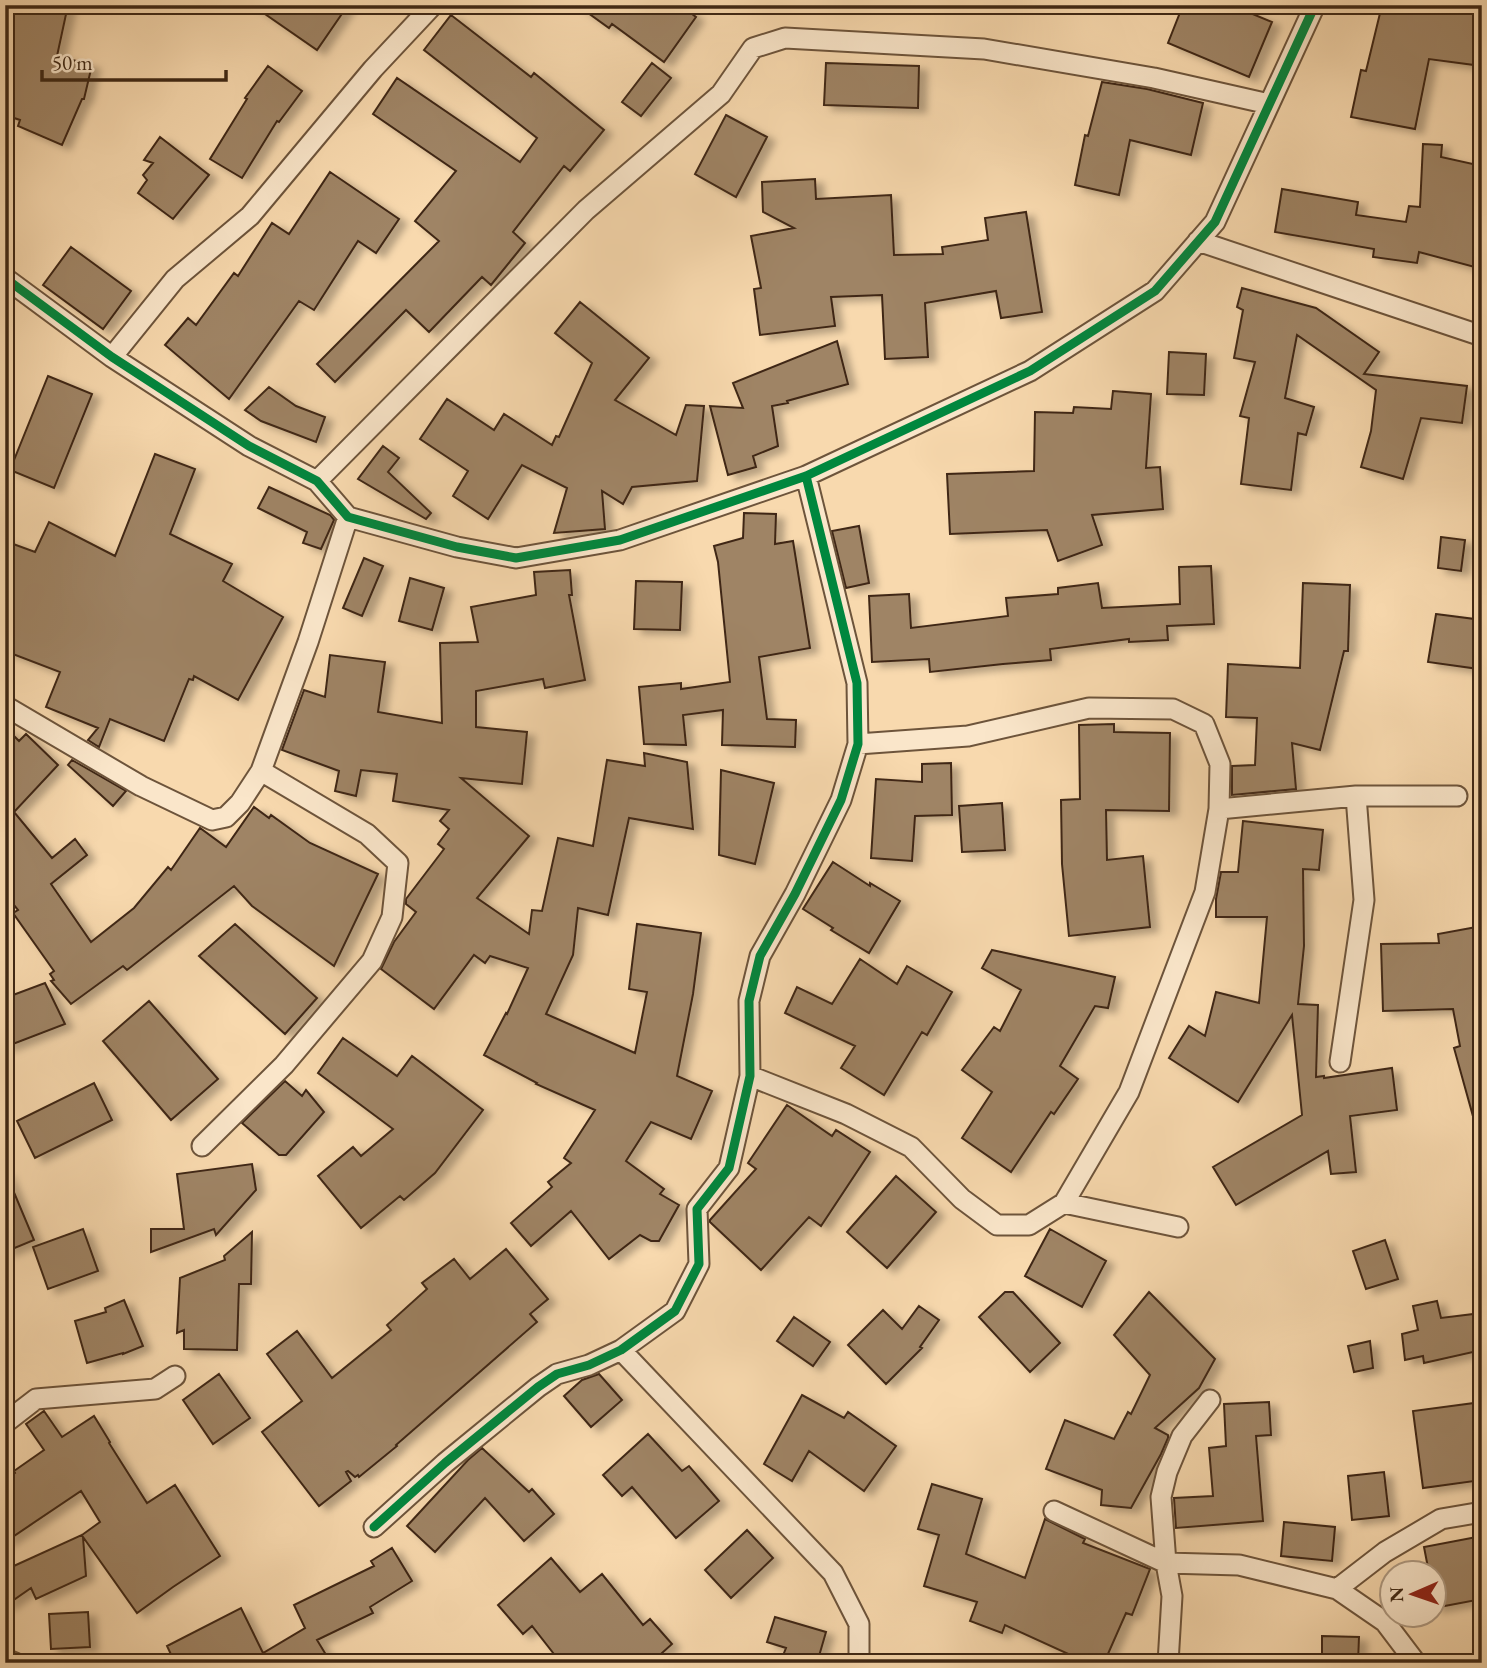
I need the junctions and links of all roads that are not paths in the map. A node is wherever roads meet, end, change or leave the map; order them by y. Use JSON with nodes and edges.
{"nodes":[{"id":1,"x":433,"y":5,"type":"edge"},
{"id":2,"x":1315,"y":5,"type":"edge"},
{"id":3,"x":1269,"y":104,"type":"junction"},
{"id":4,"x":1198,"y":241,"type":"junction"},
{"id":5,"x":5,"y":278,"type":"edge"},
{"id":6,"x":1482,"y":337,"type":"edge"},
{"id":7,"x":112,"y":357,"type":"junction"},
{"id":8,"x":806,"y":476,"type":"junction"},
{"id":9,"x":317,"y":481,"type":"junction"},
{"id":10,"x":348,"y":517,"type":"junction"},
{"id":11,"x":5,"y":706,"type":"edge"},
{"id":12,"x":858,"y":744,"type":"junction"},
{"id":13,"x":261,"y":771,"type":"junction"},
{"id":14,"x":1356,"y":796,"type":"junction"},
{"id":15,"x":1457,"y":796,"type":"dead end"},
{"id":16,"x":1219,"y":809,"type":"junction"},
{"id":17,"x":1340,"y":1062,"type":"dead end"},
{"id":18,"x":750,"y":1076,"type":"junction"},
{"id":19,"x":202,"y":1146,"type":"dead end"},
{"id":20,"x":1064,"y":1203,"type":"junction"},
{"id":21,"x":1178,"y":1227,"type":"dead end"},
{"id":22,"x":621,"y":1350,"type":"junction"},
{"id":23,"x":175,"y":1376,"type":"dead end"},
{"id":24,"x":1210,"y":1400,"type":"dead end"},
{"id":25,"x":5,"y":1423,"type":"edge"},
{"id":26,"x":1054,"y":1511,"type":"dead end"},
{"id":27,"x":1482,"y":1512,"type":"edge"},
{"id":28,"x":374,"y":1527,"type":"dead end"},
{"id":29,"x":1166,"y":1563,"type":"junction"},
{"id":30,"x":1337,"y":1589,"type":"junction"},
{"id":31,"x":5,"y":1659,"type":"edge"},
{"id":32,"x":15,"y":1663,"type":"edge"},
{"id":33,"x":859,"y":1663,"type":"edge"},
{"id":34,"x":1168,"y":1663,"type":"edge"},
{"id":35,"x":1416,"y":1663,"type":"edge"}],
"edges":[{"from":1,"to":7,"type":"street"},
{"from":2,"to":3,"type":"street"},
{"from":3,"to":4,"type":"street"},
{"from":3,"to":9,"type":"street"},
{"from":4,"to":6,"type":"street"},
{"from":4,"to":8,"type":"street"},
{"from":5,"to":7,"type":"street"},
{"from":7,"to":9,"type":"street"},
{"from":8,"to":10,"type":"street"},
{"from":8,"to":12,"type":"street"},
{"from":9,"to":10,"type":"street"},
{"from":10,"to":13,"type":"street"},
{"from":11,"to":13,"type":"street"},
{"from":12,"to":16,"type":"street"},
{"from":12,"to":18,"type":"street"},
{"from":13,"to":19,"type":"street"},
{"from":14,"to":15,"type":"street"},
{"from":14,"to":16,"type":"street"},
{"from":14,"to":17,"type":"street"},
{"from":16,"to":20,"type":"street"},
{"from":18,"to":20,"type":"street"},
{"from":18,"to":22,"type":"street"},
{"from":20,"to":21,"type":"street"},
{"from":22,"to":28,"type":"street"},
{"from":22,"to":33,"type":"street"},
{"from":23,"to":25,"type":"street"},
{"from":24,"to":29,"type":"street"},
{"from":26,"to":29,"type":"street"},
{"from":27,"to":30,"type":"street"},
{"from":29,"to":30,"type":"street"},
{"from":29,"to":34,"type":"street"},
{"from":30,"to":35,"type":"street"},
{"from":31,"to":32,"type":"street"}]}
